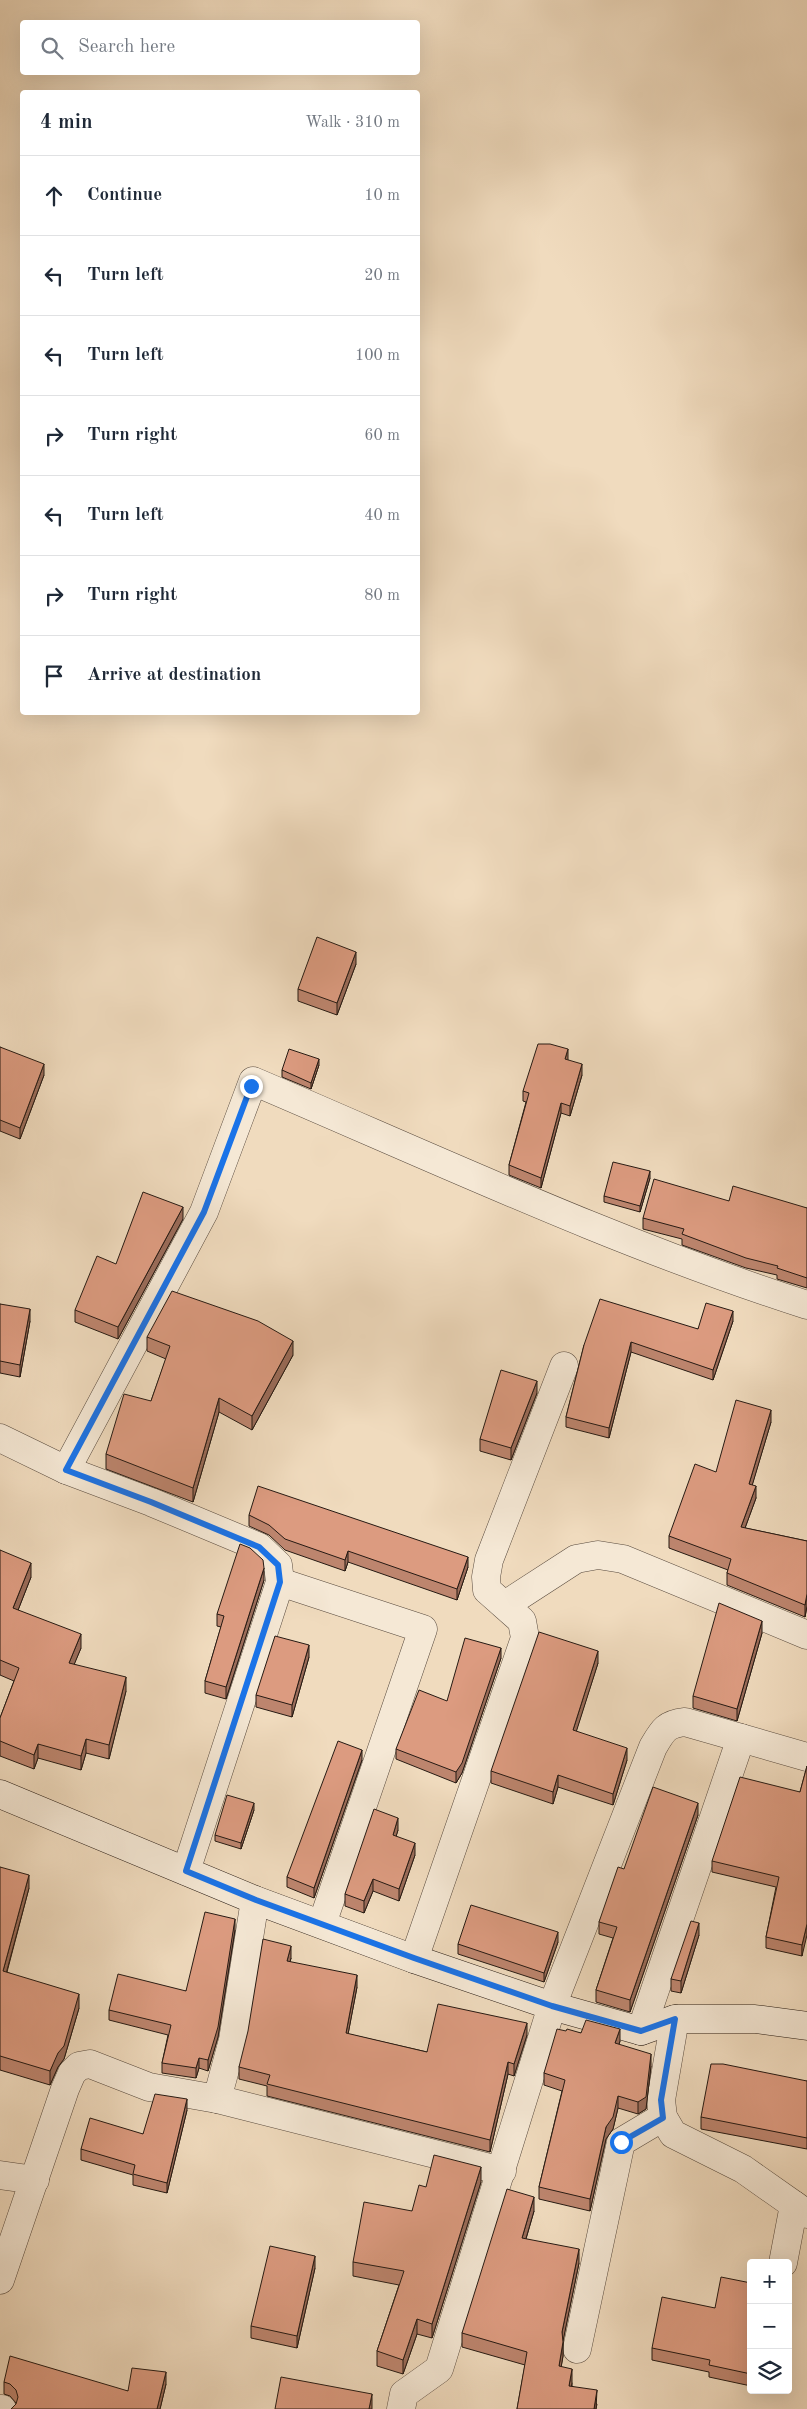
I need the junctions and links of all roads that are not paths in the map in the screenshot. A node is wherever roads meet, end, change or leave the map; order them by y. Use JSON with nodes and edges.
{"nodes":[{"id":1,"x":807,"y":1305,"type":"edge"},
{"id":2,"x":564,"y":1366,"type":"dead end"},
{"id":3,"x":0,"y":1438,"type":"edge"},
{"id":4,"x":66,"y":1470,"type":"junction"},
{"id":5,"x":280,"y":1582,"type":"junction"},
{"id":6,"x":505,"y":1605,"type":"junction"},
{"id":7,"x":807,"y":1635,"type":"edge"},
{"id":8,"x":741,"y":1738,"type":"junction"},
{"id":9,"x":807,"y":1757,"type":"edge"},
{"id":10,"x":0,"y":1794,"type":"edge"},
{"id":11,"x":186,"y":1871,"type":"junction"},
{"id":12,"x":256,"y":1900,"type":"junction"},
{"id":13,"x":322,"y":1924,"type":"junction"},
{"id":14,"x":414,"y":1958,"type":"junction"},
{"id":15,"x":552,"y":2006,"type":"junction"},
{"id":16,"x":675,"y":2019,"type":"junction"},
{"id":17,"x":807,"y":2026,"type":"edge"},
{"id":18,"x":641,"y":2031,"type":"junction"},
{"id":19,"x":217,"y":2099,"type":"junction"},
{"id":20,"x":663,"y":2118,"type":"junction"},
{"id":21,"x":502,"y":2171,"type":"junction"},
{"id":22,"x":0,"y":2175,"type":"edge"},
{"id":23,"x":35,"y":2180,"type":"junction"},
{"id":24,"x":801,"y":2209,"type":"edge"},
{"id":25,"x":784,"y":2259,"type":"edge"},
{"id":26,"x":0,"y":2280,"type":"edge"},
{"id":27,"x":577,"y":2349,"type":"dead end"},
{"id":28,"x":401,"y":2409,"type":"edge"}],
"edges":[{"from":1,"to":4,"type":"street"},
{"from":2,"to":6,"type":"street"},
{"from":3,"to":4,"type":"street"},
{"from":4,"to":5,"type":"street"},
{"from":5,"to":11,"type":"street"},
{"from":5,"to":13,"type":"street"},
{"from":6,"to":7,"type":"street"},
{"from":6,"to":14,"type":"street"},
{"from":8,"to":9,"type":"street"},
{"from":8,"to":15,"type":"street"},
{"from":8,"to":18,"type":"street"},
{"from":10,"to":11,"type":"street"},
{"from":11,"to":12,"type":"street"},
{"from":12,"to":13,"type":"street"},
{"from":12,"to":19,"type":"street"},
{"from":13,"to":14,"type":"street"},
{"from":14,"to":15,"type":"street"},
{"from":15,"to":18,"type":"street"},
{"from":15,"to":21,"type":"street"},
{"from":16,"to":17,"type":"street"},
{"from":16,"to":18,"type":"street"},
{"from":16,"to":20,"type":"street"},
{"from":19,"to":21,"type":"street"},
{"from":19,"to":23,"type":"street"},
{"from":20,"to":24,"type":"street"},
{"from":20,"to":27,"type":"street"},
{"from":21,"to":28,"type":"street"},
{"from":22,"to":23,"type":"street"},
{"from":23,"to":26,"type":"street"},
{"from":24,"to":25,"type":"street"}]}
